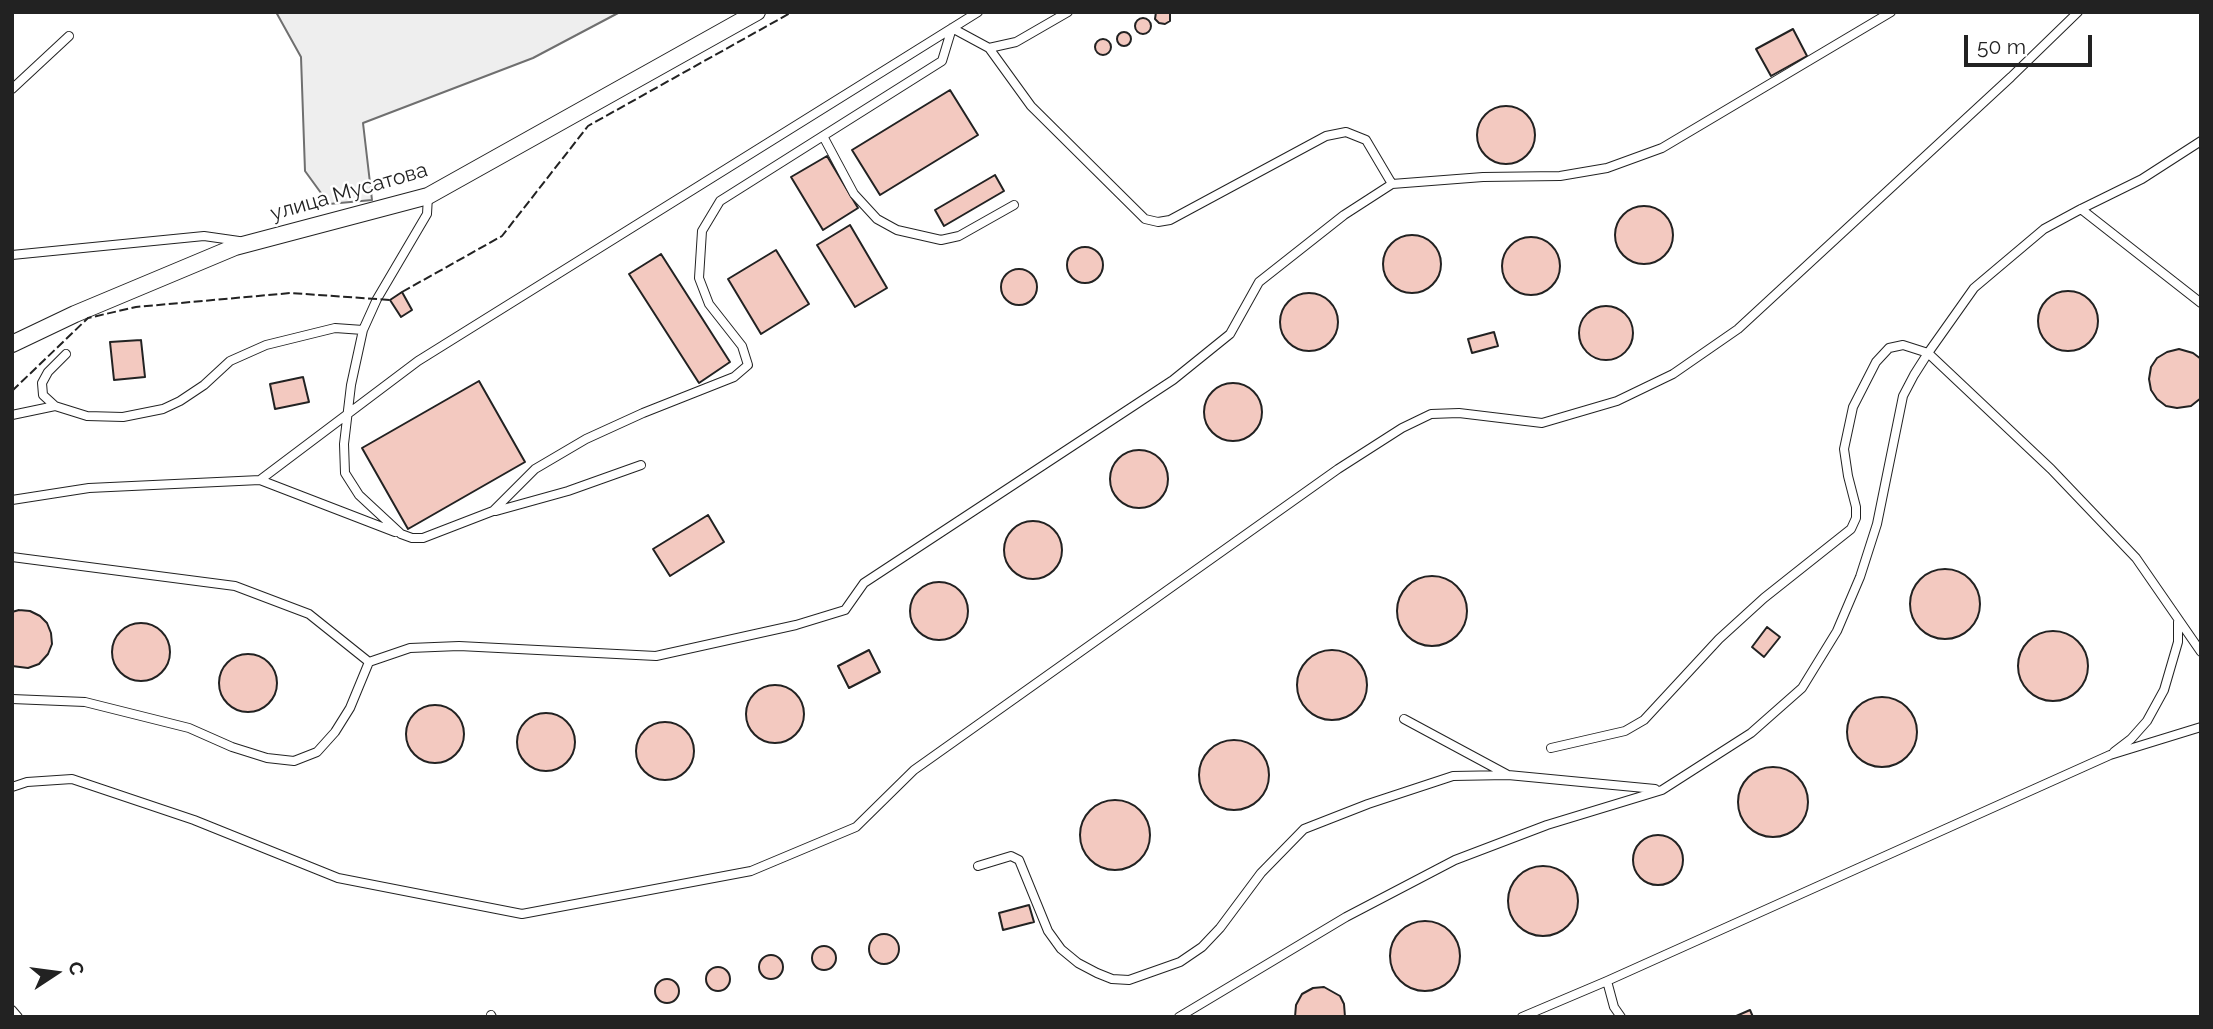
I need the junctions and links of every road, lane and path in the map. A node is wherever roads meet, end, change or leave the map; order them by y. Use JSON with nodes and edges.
{"nodes":[{"id":1,"x":757,"y":12,"type":"edge"},
{"id":2,"x":978,"y":12,"type":"edge"},
{"id":3,"x":1068,"y":12,"type":"edge"},
{"id":4,"x":1891,"y":12,"type":"edge"},
{"id":5,"x":2078,"y":12,"type":"edge"},
{"id":6,"x":952,"y":28,"type":"junction"},
{"id":7,"x":69,"y":36,"type":"dead end"},
{"id":8,"x":989,"y":48,"type":"junction"},
{"id":9,"x":12,"y":89,"type":"edge"},
{"id":10,"x":822,"y":136,"type":"junction"},
{"id":11,"x":2201,"y":141,"type":"edge"},
{"id":12,"x":1392,"y":184,"type":"junction"},
{"id":13,"x":428,"y":196,"type":"junction"},
{"id":14,"x":1014,"y":205,"type":"dead end"},
{"id":15,"x":2081,"y":209,"type":"junction"},
{"id":16,"x":259,"y":239,"type":"junction"},
{"id":17,"x":12,"y":255,"type":"edge"},
{"id":18,"x":2201,"y":303,"type":"edge"},
{"id":19,"x":363,"y":330,"type":"junction"},
{"id":20,"x":12,"y":344,"type":"edge"},
{"id":21,"x":1928,"y":353,"type":"junction"},
{"id":22,"x":66,"y":354,"type":"dead end"},
{"id":23,"x":55,"y":406,"type":"junction"},
{"id":24,"x":349,"y":413,"type":"junction"},
{"id":25,"x":12,"y":415,"type":"edge"},
{"id":26,"x":641,"y":465,"type":"dead end"},
{"id":27,"x":260,"y":480,"type":"junction"},
{"id":28,"x":12,"y":500,"type":"edge"},
{"id":29,"x":493,"y":511,"type":"junction"},
{"id":30,"x":401,"y":534,"type":"junction"},
{"id":31,"x":12,"y":557,"type":"edge"},
{"id":32,"x":2178,"y":622,"type":"junction"},
{"id":33,"x":2201,"y":652,"type":"edge"},
{"id":34,"x":369,"y":662,"type":"junction"},
{"id":35,"x":12,"y":699,"type":"edge"},
{"id":36,"x":1404,"y":719,"type":"dead end"},
{"id":37,"x":2201,"y":727,"type":"edge"},
{"id":38,"x":1551,"y":748,"type":"dead end"},
{"id":39,"x":2110,"y":755,"type":"junction"},
{"id":40,"x":1508,"y":775,"type":"junction"},
{"id":41,"x":12,"y":787,"type":"edge"},
{"id":42,"x":1662,"y":790,"type":"junction"},
{"id":43,"x":978,"y":866,"type":"dead end"},
{"id":44,"x":1607,"y":981,"type":"junction"},
{"id":45,"x":12,"y":1010,"type":"edge"},
{"id":46,"x":18,"y":1017,"type":"edge"},
{"id":47,"x":1179,"y":1017,"type":"edge"},
{"id":48,"x":1522,"y":1017,"type":"edge"},
{"id":49,"x":1621,"y":1017,"type":"edge"}],
"edges":[{"from":1,"to":13,"type":"street","name":"улица Мусатова"},
{"from":2,"to":6,"type":"lane"},
{"from":3,"to":8,"type":"lane"},
{"from":4,"to":12,"type":"lane"},
{"from":5,"to":41,"type":"lane"},
{"from":6,"to":8,"type":"lane"},
{"from":6,"to":10,"type":"lane"},
{"from":6,"to":24,"type":"lane"},
{"from":7,"to":9,"type":"lane"},
{"from":8,"to":12,"type":"lane"},
{"from":10,"to":14,"type":"lane"},
{"from":10,"to":29,"type":"lane"},
{"from":11,"to":15,"type":"lane"},
{"from":12,"to":34,"type":"lane"},
{"from":13,"to":16,"type":"street","name":"улица Мусатова"},
{"from":13,"to":19,"type":"lane"},
{"from":15,"to":18,"type":"lane"},
{"from":15,"to":21,"type":"lane"},
{"from":16,"to":17,"type":"lane"},
{"from":16,"to":20,"type":"street","name":"улица Мусатова"},
{"from":19,"to":23,"type":"lane"},
{"from":19,"to":24,"type":"lane"},
{"from":21,"to":32,"type":"lane"},
{"from":21,"to":38,"type":"lane"},
{"from":21,"to":42,"type":"lane"},
{"from":22,"to":23,"type":"lane"},
{"from":23,"to":25,"type":"lane"},
{"from":24,"to":27,"type":"lane"},
{"from":24,"to":30,"type":"lane"},
{"from":26,"to":29,"type":"lane"},
{"from":27,"to":28,"type":"lane"},
{"from":27,"to":30,"type":"lane"},
{"from":29,"to":30,"type":"lane"},
{"from":31,"to":34,"type":"lane"},
{"from":32,"to":33,"type":"lane"},
{"from":32,"to":39,"type":"lane"},
{"from":34,"to":35,"type":"lane"},
{"from":36,"to":40,"type":"lane"},
{"from":37,"to":39,"type":"lane"},
{"from":39,"to":44,"type":"lane"},
{"from":40,"to":42,"type":"lane"},
{"from":40,"to":43,"type":"lane"},
{"from":42,"to":47,"type":"lane"},
{"from":44,"to":48,"type":"lane"},
{"from":44,"to":49,"type":"lane"},
{"from":45,"to":46,"type":"lane"}]}
